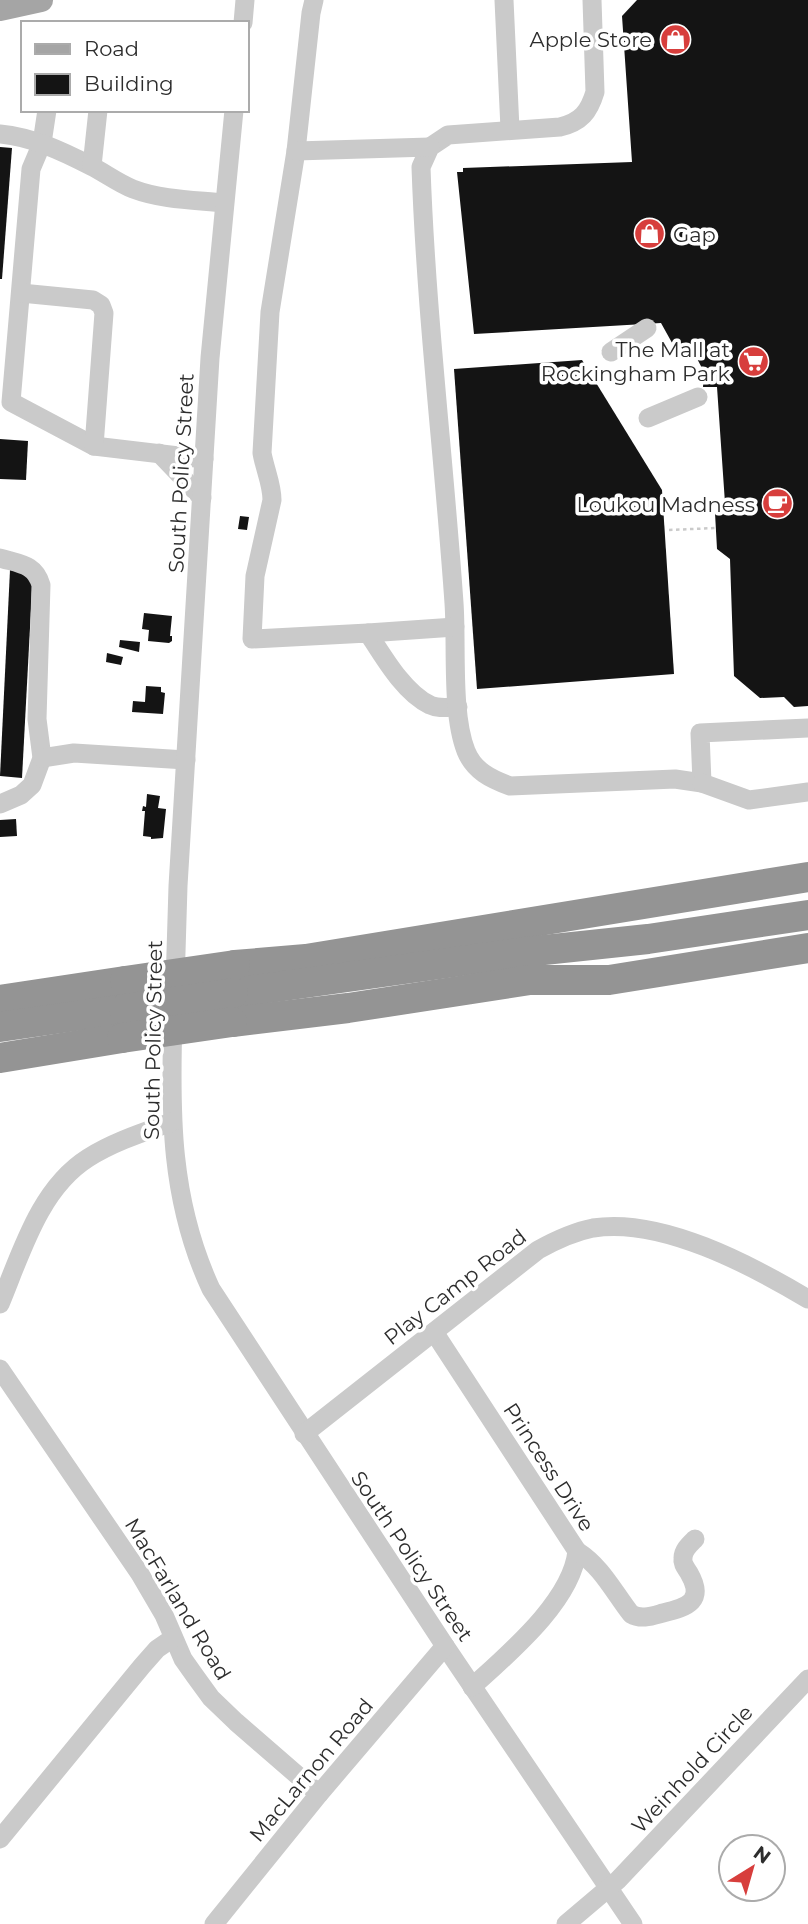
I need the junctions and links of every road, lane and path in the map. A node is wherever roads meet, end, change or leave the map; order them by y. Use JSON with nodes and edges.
{"nodes":[{"id":1,"x":41,"y":0,"type":"edge"},
{"id":2,"x":245,"y":0,"type":"edge"},
{"id":3,"x":314,"y":0,"type":"edge"},
{"id":4,"x":504,"y":0,"type":"edge"},
{"id":5,"x":592,"y":0,"type":"edge"},
{"id":6,"x":0,"y":9,"type":"edge"},
{"id":7,"x":243,"y":21,"type":"edge"},
{"id":8,"x":47,"y":112,"type":"edge"},
{"id":9,"x":98,"y":112,"type":"edge"},
{"id":10,"x":234,"y":112,"type":"edge"},
{"id":11,"x":510,"y":129,"type":"junction"},
{"id":12,"x":0,"y":134,"type":"edge"},
{"id":13,"x":42,"y":143,"type":"junction"},
{"id":14,"x":429,"y":147,"type":"junction"},
{"id":15,"x":296,"y":151,"type":"junction"},
{"id":16,"x":92,"y":166,"type":"junction"},
{"id":17,"x":224,"y":203,"type":"junction"},
{"id":18,"x":21,"y":293,"type":"junction"},
{"id":19,"x":9,"y":325,"type":"edge"},
{"id":20,"x":647,"y":328,"type":"dead end"},
{"id":21,"x":611,"y":352,"type":"dead end"},
{"id":22,"x":698,"y":397,"type":"dead end"},
{"id":23,"x":648,"y":418,"type":"dead end"},
{"id":24,"x":94,"y":446,"type":"junction"},
{"id":25,"x":159,"y":453,"type":"junction"},
{"id":26,"x":204,"y":459,"type":"junction"},
{"id":27,"x":202,"y":498,"type":"junction"},
{"id":28,"x":716,"y":528,"type":"dead end"},
{"id":29,"x":669,"y":530,"type":"dead end"},
{"id":30,"x":0,"y":558,"type":"edge"},
{"id":31,"x":455,"y":627,"type":"junction"},
{"id":32,"x":368,"y":633,"type":"junction"},
{"id":33,"x":458,"y":707,"type":"junction"},
{"id":34,"x":808,"y":728,"type":"edge"},
{"id":35,"x":41,"y":758,"type":"junction"},
{"id":36,"x":186,"y":760,"type":"junction"},
{"id":37,"x":702,"y":783,"type":"junction"},
{"id":38,"x":808,"y":792,"type":"edge"},
{"id":39,"x":0,"y":804,"type":"edge"},
{"id":40,"x":808,"y":877,"type":"edge"},
{"id":41,"x":808,"y":915,"type":"edge"},
{"id":42,"x":648,"y":939,"type":"junction"},
{"id":43,"x":808,"y":948,"type":"edge"},
{"id":44,"x":530,"y":980,"type":"junction"},
{"id":45,"x":0,"y":988,"type":"edge"},
{"id":46,"x":50,"y":992,"type":"junction"},
{"id":47,"x":233,"y":994,"type":"junction"},
{"id":48,"x":124,"y":995,"type":"junction"},
{"id":49,"x":0,"y":1000,"type":"edge"},
{"id":50,"x":0,"y":1027,"type":"edge"},
{"id":51,"x":0,"y":1058,"type":"edge"},
{"id":52,"x":172,"y":1122,"type":"junction"},
{"id":53,"x":808,"y":1298,"type":"edge"},
{"id":54,"x":0,"y":1304,"type":"edge"},
{"id":55,"x":434,"y":1332,"type":"junction"},
{"id":56,"x":0,"y":1369,"type":"edge"},
{"id":57,"x":304,"y":1434,"type":"junction"},
{"id":58,"x":695,"y":1539,"type":"dead end"},
{"id":59,"x":577,"y":1551,"type":"junction"},
{"id":60,"x":173,"y":1638,"type":"junction"},
{"id":61,"x":444,"y":1646,"type":"junction"},
{"id":62,"x":808,"y":1679,"type":"edge"},
{"id":63,"x":472,"y":1687,"type":"junction"},
{"id":64,"x":319,"y":1794,"type":"junction"},
{"id":65,"x":0,"y":1839,"type":"edge"},
{"id":66,"x":609,"y":1889,"type":"junction"},
{"id":67,"x":214,"y":1924,"type":"edge"},
{"id":68,"x":566,"y":1924,"type":"edge"},
{"id":69,"x":633,"y":1924,"type":"edge"}],
"edges":[{"from":1,"to":6,"type":"main road"},
{"from":2,"to":7,"type":"street"},
{"from":3,"to":15,"type":"street"},
{"from":4,"to":11,"type":"street"},
{"from":5,"to":11,"type":"street"},
{"from":8,"to":13,"type":"street"},
{"from":9,"to":16,"type":"street"},
{"from":10,"to":17,"type":"street","name":"South Policy Street"},
{"from":11,"to":14,"type":"street"},
{"from":12,"to":13,"type":"street"},
{"from":13,"to":16,"type":"street"},
{"from":13,"to":18,"type":"street"},
{"from":14,"to":15,"type":"street"},
{"from":14,"to":31,"type":"street"},
{"from":15,"to":32,"type":"street"},
{"from":16,"to":17,"type":"street"},
{"from":17,"to":26,"type":"street","name":"South Policy Street"},
{"from":18,"to":19,"type":"street"},
{"from":18,"to":24,"type":"street"},
{"from":19,"to":24,"type":"street"},
{"from":20,"to":21,"type":"street"},
{"from":22,"to":23,"type":"street"},
{"from":24,"to":25,"type":"street"},
{"from":25,"to":26,"type":"street"},
{"from":25,"to":27,"type":"street"},
{"from":26,"to":27,"type":"street","name":"South Policy Street"},
{"from":27,"to":36,"type":"street","name":"South Policy Street"},
{"from":28,"to":29,"type":"path"},
{"from":30,"to":35,"type":"street"},
{"from":31,"to":32,"type":"street"},
{"from":31,"to":33,"type":"street"},
{"from":32,"to":33,"type":"street"},
{"from":33,"to":37,"type":"street"},
{"from":34,"to":37,"type":"street"},
{"from":35,"to":36,"type":"street"},
{"from":35,"to":39,"type":"street"},
{"from":36,"to":52,"type":"street","name":"South Policy Street"},
{"from":37,"to":38,"type":"street"},
{"from":40,"to":47,"type":"highway"},
{"from":41,"to":42,"type":"highway"},
{"from":42,"to":44,"type":"highway"},
{"from":42,"to":47,"type":"highway"},
{"from":43,"to":44,"type":"highway"},
{"from":44,"to":47,"type":"highway"},
{"from":45,"to":46,"type":"highway"},
{"from":46,"to":48,"type":"highway"},
{"from":46,"to":49,"type":"highway"},
{"from":47,"to":48,"type":"highway","bridge":true},
{"from":47,"to":51,"type":"highway","bridge":true},
{"from":48,"to":50,"type":"highway"},
{"from":52,"to":54,"type":"street"},
{"from":52,"to":57,"type":"street","name":"South Policy Street"},
{"from":53,"to":55,"type":"street","name":"Play Camp Road"},
{"from":55,"to":57,"type":"street","name":"Play Camp Road"},
{"from":55,"to":59,"type":"street","name":"Princess Drive"},
{"from":56,"to":60,"type":"street","name":"MacFarland Road"},
{"from":57,"to":61,"type":"street","name":"South Policy Street"},
{"from":58,"to":59,"type":"street"},
{"from":59,"to":63,"type":"street","name":"Princess Drive"},
{"from":60,"to":64,"type":"street","name":"MacFarland Road"},
{"from":60,"to":65,"type":"street"},
{"from":61,"to":63,"type":"street","name":"South Policy Street"},
{"from":61,"to":64,"type":"street","name":"MacLarnon Road"},
{"from":62,"to":66,"type":"street","name":"Weinhold Circle"},
{"from":63,"to":66,"type":"street","name":"South Policy Street"},
{"from":64,"to":67,"type":"street","name":"MacLarnon Road"},
{"from":66,"to":68,"type":"street","name":"Weinhold Circle"},
{"from":66,"to":69,"type":"street","name":"South Policy Street"}]}
